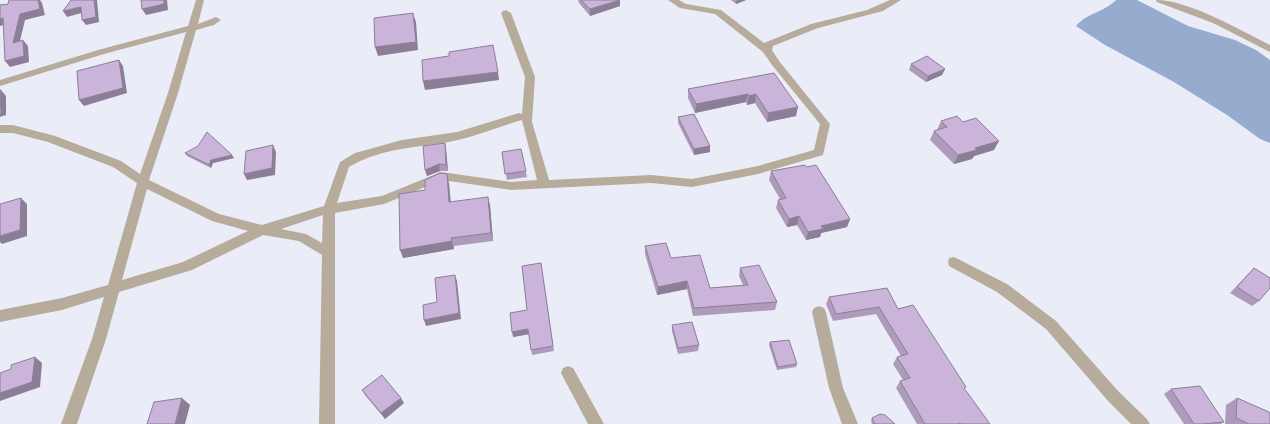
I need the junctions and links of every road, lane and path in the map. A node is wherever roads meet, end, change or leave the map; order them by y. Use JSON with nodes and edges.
{"nodes":[{"id":1,"x":200,"y":0,"type":"edge"},
{"id":2,"x":672,"y":0,"type":"edge"},
{"id":3,"x":897,"y":0,"type":"edge"},
{"id":4,"x":1160,"y":0,"type":"edge"},
{"id":5,"x":506,"y":13,"type":"dead end"},
{"id":6,"x":216,"y":20,"type":"dead end"},
{"id":7,"x":192,"y":28,"type":"junction"},
{"id":8,"x":1270,"y":49,"type":"edge"},
{"id":9,"x":767,"y":50,"type":"junction"},
{"id":10,"x":0,"y":83,"type":"edge"},
{"id":11,"x":519,"y":117,"type":"dead end"},
{"id":12,"x":0,"y":129,"type":"edge"},
{"id":13,"x":143,"y":182,"type":"junction"},
{"id":14,"x":544,"y":184,"type":"junction"},
{"id":15,"x":329,"y":209,"type":"junction"},
{"id":16,"x":262,"y":230,"type":"junction"},
{"id":17,"x":328,"y":252,"type":"junction"},
{"id":18,"x":954,"y":262,"type":"dead end"},
{"id":19,"x":114,"y":288,"type":"junction"},
{"id":20,"x":819,"y":312,"type":"dead end"},
{"id":21,"x":0,"y":316,"type":"edge"},
{"id":22,"x":568,"y":373,"type":"dead end"},
{"id":23,"x":69,"y":424,"type":"edge"},
{"id":24,"x":327,"y":424,"type":"edge"},
{"id":25,"x":596,"y":424,"type":"edge"},
{"id":26,"x":850,"y":424,"type":"edge"},
{"id":27,"x":1142,"y":424,"type":"edge"}],
"edges":[{"from":1,"to":7,"type":"street"},
{"from":2,"to":9,"type":"street"},
{"from":3,"to":9,"type":"street"},
{"from":4,"to":8,"type":"street"},
{"from":5,"to":14,"type":"street"},
{"from":6,"to":7,"type":"street"},
{"from":7,"to":10,"type":"street"},
{"from":7,"to":13,"type":"street"},
{"from":9,"to":14,"type":"street"},
{"from":11,"to":15,"type":"street"},
{"from":12,"to":13,"type":"street"},
{"from":13,"to":16,"type":"street"},
{"from":13,"to":19,"type":"street"},
{"from":14,"to":15,"type":"street"},
{"from":15,"to":16,"type":"street"},
{"from":15,"to":17,"type":"street"},
{"from":16,"to":17,"type":"street"},
{"from":16,"to":19,"type":"street"},
{"from":17,"to":24,"type":"street"},
{"from":18,"to":27,"type":"street"},
{"from":19,"to":21,"type":"street"},
{"from":19,"to":23,"type":"street"},
{"from":20,"to":26,"type":"street"},
{"from":22,"to":25,"type":"street"}]}
